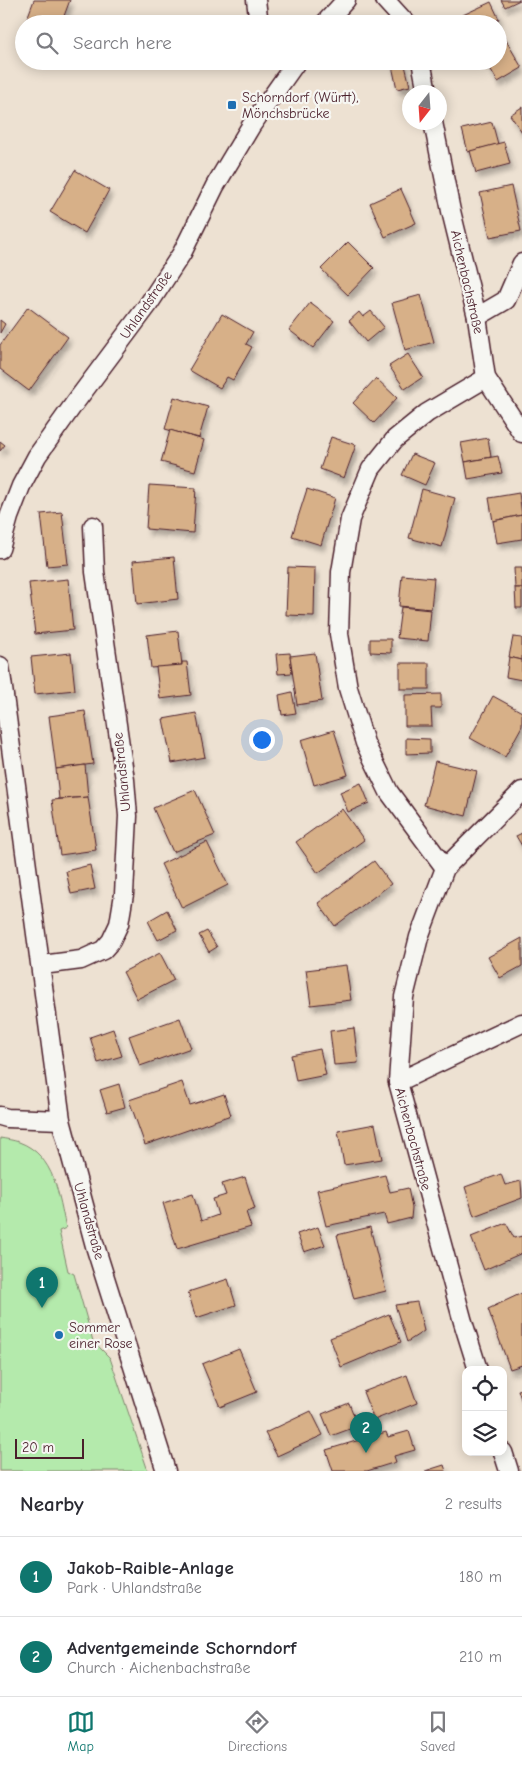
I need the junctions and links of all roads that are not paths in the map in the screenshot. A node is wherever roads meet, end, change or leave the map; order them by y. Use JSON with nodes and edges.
{"nodes":[{"id":1,"x":256,"y":0,"type":"edge"},
{"id":2,"x":346,"y":0,"type":"edge"},
{"id":3,"x":385,"y":0,"type":"edge"},
{"id":4,"x":258,"y":15,"type":"edge"},
{"id":5,"x":332,"y":15,"type":"edge"},
{"id":6,"x":399,"y":15,"type":"edge"},
{"id":7,"x":291,"y":70,"type":"edge"},
{"id":8,"x":423,"y":70,"type":"edge"},
{"id":9,"x":426,"y":85,"type":"edge"},
{"id":10,"x":435,"y":130,"type":"edge"},
{"id":11,"x":522,"y":263,"type":"edge"},
{"id":12,"x":477,"y":317,"type":"junction"},
{"id":13,"x":486,"y":378,"type":"junction"},
{"id":14,"x":522,"y":433,"type":"edge"},
{"id":15,"x":93,"y":526,"type":"dead end"},
{"id":16,"x":0,"y":549,"type":"edge"},
{"id":17,"x":0,"y":666,"type":"edge"},
{"id":18,"x":522,"y":791,"type":"edge"},
{"id":19,"x":445,"y":868,"type":"junction"},
{"id":20,"x":42,"y":965,"type":"junction"},
{"id":21,"x":522,"y":1023,"type":"edge"},
{"id":22,"x":398,"y":1082,"type":"junction"},
{"id":23,"x":0,"y":1116,"type":"edge"},
{"id":24,"x":61,"y":1120,"type":"junction"},
{"id":25,"x":477,"y":1366,"type":"edge"},
{"id":26,"x":504,"y":1456,"type":"edge"},
{"id":27,"x":166,"y":1471,"type":"edge"},
{"id":28,"x":509,"y":1471,"type":"edge"}],
"edges":[{"from":1,"to":4,"type":"street"},
{"from":2,"to":5,"type":"street"},
{"from":3,"to":6,"type":"street"},
{"from":7,"to":16,"type":"street","name":"Uhlandstraße"},
{"from":8,"to":9,"type":"street"},
{"from":10,"to":12,"type":"street","name":"Aichenbachstraße"},
{"from":11,"to":12,"type":"street"},
{"from":12,"to":13,"type":"street","name":"Aichenbachstraße"},
{"from":13,"to":14,"type":"street","name":"Aichenbachstraße"},
{"from":13,"to":19,"type":"street"},
{"from":15,"to":20,"type":"street","name":"Uhlandstraße"},
{"from":17,"to":20,"type":"street","name":"Uhlandstraße"},
{"from":18,"to":19,"type":"street","name":"Aichenbachstraße"},
{"from":19,"to":22,"type":"street","name":"Aichenbachstraße"},
{"from":20,"to":24,"type":"street","name":"Uhlandstraße"},
{"from":21,"to":22,"type":"street"},
{"from":22,"to":25,"type":"street","name":"Aichenbachstraße"},
{"from":23,"to":24,"type":"street"},
{"from":24,"to":27,"type":"street","name":"Uhlandstraße"},
{"from":26,"to":28,"type":"street"}]}
